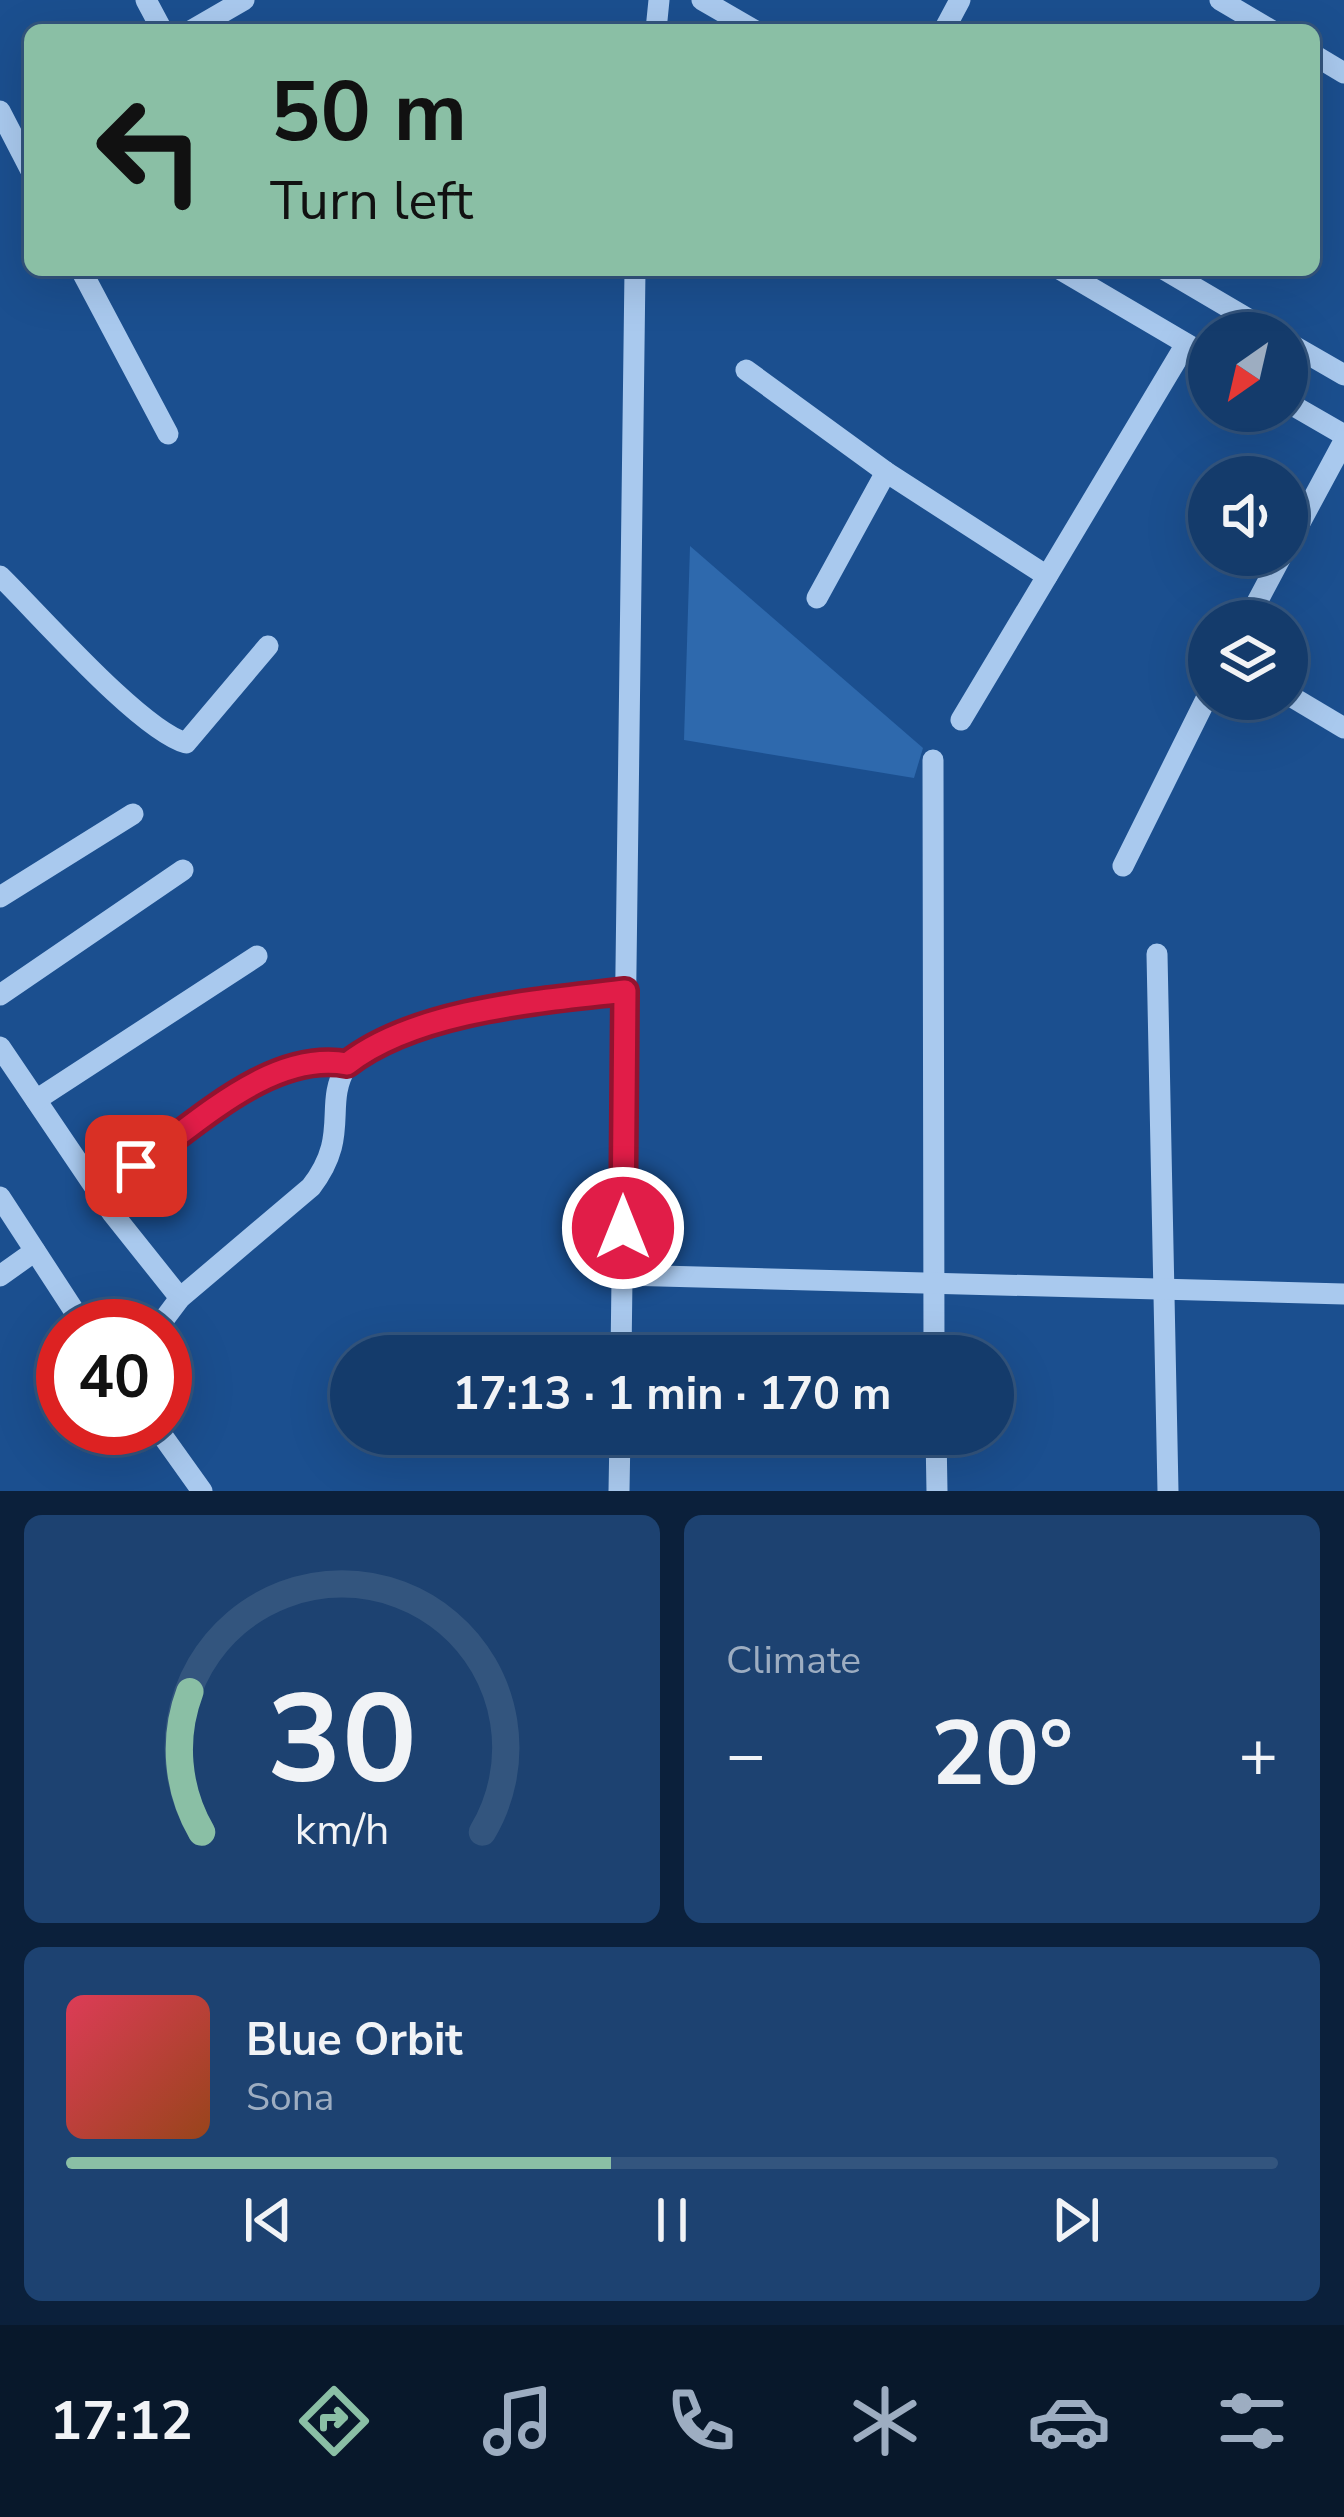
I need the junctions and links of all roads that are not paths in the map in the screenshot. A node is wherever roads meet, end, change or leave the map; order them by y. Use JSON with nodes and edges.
{"nodes":[{"id":1,"x":244,"y":0,"type":"edge"},
{"id":2,"x":702,"y":0,"type":"edge"},
{"id":3,"x":1220,"y":0,"type":"edge"},
{"id":4,"x":1244,"y":6,"type":"edge"},
{"id":5,"x":203,"y":24,"type":"edge"},
{"id":6,"x":744,"y":24,"type":"edge"},
{"id":7,"x":0,"y":111,"type":"edge"},
{"id":8,"x":14,"y":132,"type":"edge"},
{"id":9,"x":84,"y":276,"type":"edge"},
{"id":10,"x":635,"y":276,"type":"edge"},
{"id":11,"x":1071,"y":276,"type":"edge"},
{"id":12,"x":1175,"y":276,"type":"edge"},
{"id":13,"x":1236,"y":312,"type":"edge"},
{"id":14,"x":1186,"y":344,"type":"joint"},
{"id":15,"x":1308,"y":354,"type":"edge"},
{"id":16,"x":746,"y":370,"type":"dead end"},
{"id":17,"x":1344,"y":375,"type":"edge"},
{"id":18,"x":1308,"y":415,"type":"edge"},
{"id":19,"x":168,"y":434,"type":"dead end"},
{"id":20,"x":1344,"y":438,"type":"edge"},
{"id":21,"x":886,"y":472,"type":"junction"},
{"id":22,"x":1308,"y":507,"type":"edge"},
{"id":23,"x":0,"y":576,"type":"edge"},
{"id":24,"x":1047,"y":576,"type":"junction"},
{"id":25,"x":817,"y":598,"type":"dead end"},
{"id":26,"x":268,"y":646,"type":"dead end"},
{"id":27,"x":1308,"y":707,"type":"edge"},
{"id":28,"x":961,"y":720,"type":"dead end"},
{"id":29,"x":1196,"y":720,"type":"edge"},
{"id":30,"x":1344,"y":728,"type":"edge"},
{"id":31,"x":933,"y":760,"type":"dead end"},
{"id":32,"x":133,"y":814,"type":"dead end"},
{"id":33,"x":1123,"y":866,"type":"dead end"},
{"id":34,"x":183,"y":870,"type":"dead end"},
{"id":35,"x":0,"y":897,"type":"edge"},
{"id":36,"x":1157,"y":954,"type":"dead end"},
{"id":37,"x":257,"y":956,"type":"dead end"},
{"id":38,"x":625,"y":991,"type":"junction"},
{"id":39,"x":0,"y":995,"type":"edge"},
{"id":40,"x":0,"y":1048,"type":"edge"},
{"id":41,"x":347,"y":1064,"type":"junction"},
{"id":42,"x":35,"y":1100,"type":"junction"},
{"id":43,"x":99,"y":1193,"type":"junction"},
{"id":44,"x":0,"y":1197,"type":"edge"},
{"id":45,"x":35,"y":1251,"type":"junction"},
{"id":46,"x":623,"y":1275,"type":"junction"},
{"id":47,"x":0,"y":1276,"type":"edge"},
{"id":48,"x":933,"y":1285,"type":"junction"},
{"id":49,"x":1165,"y":1291,"type":"junction"},
{"id":50,"x":1344,"y":1294,"type":"edge"},
{"id":51,"x":180,"y":1298,"type":"joint"},
{"id":52,"x":66,"y":1299,"type":"edge"},
{"id":53,"x":622,"y":1335,"type":"edge"},
{"id":54,"x":934,"y":1335,"type":"edge"},
{"id":55,"x":176,"y":1455,"type":"edge"},
{"id":56,"x":620,"y":1455,"type":"edge"},
{"id":57,"x":937,"y":1455,"type":"edge"},
{"id":58,"x":202,"y":1491,"type":"edge"},
{"id":59,"x":619,"y":1491,"type":"edge"},
{"id":60,"x":938,"y":1491,"type":"edge"},
{"id":61,"x":1168,"y":1491,"type":"edge"}],
"edges":[{"from":1,"to":5,"type":"street"},
{"from":2,"to":6,"type":"street"},
{"from":3,"to":4,"type":"street"},
{"from":7,"to":8,"type":"street"},
{"from":9,"to":19,"type":"street"},
{"from":10,"to":38,"type":"street"},
{"from":11,"to":14,"type":"street"},
{"from":12,"to":13,"type":"street"},
{"from":14,"to":24,"type":"street"},
{"from":15,"to":17,"type":"street"},
{"from":16,"to":21,"type":"street"},
{"from":18,"to":20,"type":"street"},
{"from":20,"to":22,"type":"street"},
{"from":21,"to":24,"type":"street"},
{"from":21,"to":25,"type":"street"},
{"from":23,"to":26,"type":"street"},
{"from":24,"to":28,"type":"street"},
{"from":27,"to":30,"type":"street"},
{"from":29,"to":33,"type":"street"},
{"from":31,"to":48,"type":"street"},
{"from":32,"to":35,"type":"street"},
{"from":34,"to":39,"type":"street"},
{"from":36,"to":49,"type":"street"},
{"from":37,"to":42,"type":"street"},
{"from":38,"to":41,"type":"street"},
{"from":38,"to":46,"type":"street"},
{"from":40,"to":42,"type":"street"},
{"from":41,"to":43,"type":"street"},
{"from":41,"to":51,"type":"street"},
{"from":42,"to":43,"type":"street"},
{"from":43,"to":51,"type":"street"},
{"from":44,"to":45,"type":"street"},
{"from":45,"to":47,"type":"street"},
{"from":45,"to":52,"type":"street"},
{"from":46,"to":48,"type":"street"},
{"from":46,"to":53,"type":"street"},
{"from":48,"to":49,"type":"street"},
{"from":48,"to":54,"type":"street"},
{"from":49,"to":50,"type":"street"},
{"from":49,"to":61,"type":"street"},
{"from":55,"to":58,"type":"street"},
{"from":56,"to":59,"type":"street"},
{"from":57,"to":60,"type":"street"}]}
